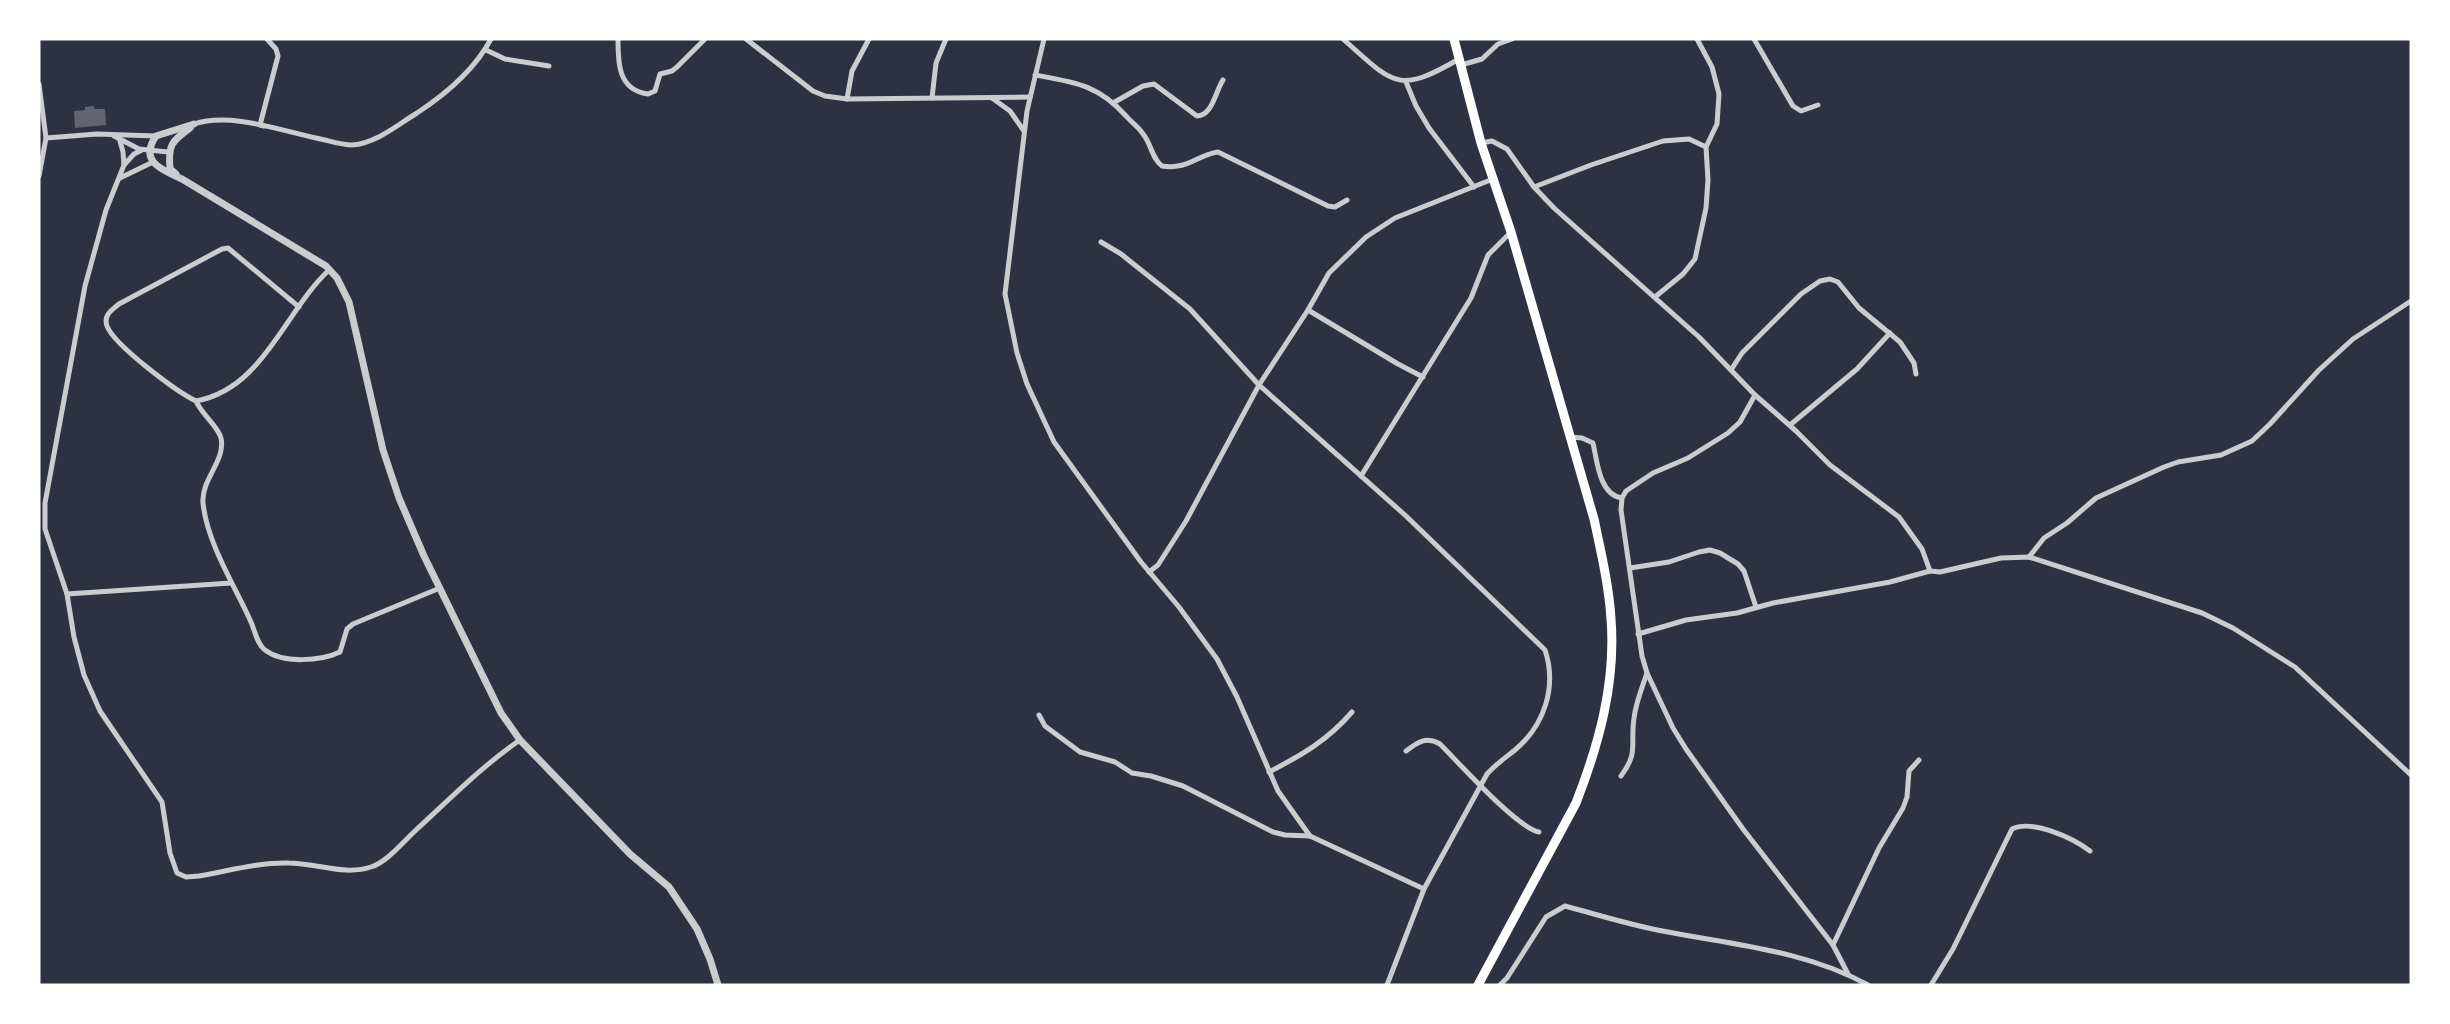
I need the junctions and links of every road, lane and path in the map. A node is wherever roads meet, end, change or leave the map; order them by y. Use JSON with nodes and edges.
{"nodes":[{"id":1,"x":267,"y":39,"type":"edge"},
{"id":2,"x":491,"y":39,"type":"edge"},
{"id":3,"x":618,"y":39,"type":"edge"},
{"id":4,"x":705,"y":39,"type":"edge"},
{"id":5,"x":746,"y":39,"type":"edge"},
{"id":6,"x":868,"y":39,"type":"edge"},
{"id":7,"x":946,"y":39,"type":"edge"},
{"id":8,"x":1044,"y":39,"type":"edge"},
{"id":9,"x":1343,"y":39,"type":"edge"},
{"id":10,"x":1454,"y":39,"type":"edge"},
{"id":11,"x":1512,"y":39,"type":"edge"},
{"id":12,"x":1696,"y":39,"type":"edge"},
{"id":13,"x":1754,"y":39,"type":"edge"},
{"id":14,"x":486,"y":50,"type":"junction"},
{"id":15,"x":1460,"y":62,"type":"junction"},
{"id":16,"x":549,"y":66,"type":"dead end"},
{"id":17,"x":1035,"y":75,"type":"junction"},
{"id":18,"x":1223,"y":80,"type":"dead end"},
{"id":19,"x":1406,"y":82,"type":"junction"},
{"id":20,"x":39,"y":84,"type":"edge"},
{"id":21,"x":1030,"y":97,"type":"junction"},
{"id":22,"x":932,"y":98,"type":"junction"},
{"id":23,"x":992,"y":98,"type":"junction"},
{"id":24,"x":847,"y":99,"type":"junction"},
{"id":25,"x":1113,"y":103,"type":"junction"},
{"id":26,"x":1818,"y":105,"type":"dead end"},
{"id":27,"x":194,"y":124,"type":"junction"},
{"id":28,"x":265,"y":127,"type":"junction"},
{"id":29,"x":1024,"y":133,"type":"junction"},
{"id":30,"x":114,"y":136,"type":"junction"},
{"id":31,"x":156,"y":136,"type":"junction"},
{"id":32,"x":46,"y":138,"type":"junction"},
{"id":33,"x":120,"y":141,"type":"junction"},
{"id":34,"x":1481,"y":143,"type":"junction"},
{"id":35,"x":1706,"y":147,"type":"junction"},
{"id":36,"x":146,"y":150,"type":"junction"},
{"id":37,"x":168,"y":152,"type":"junction"},
{"id":38,"x":153,"y":162,"type":"junction"},
{"id":39,"x":124,"y":165,"type":"junction"},
{"id":40,"x":39,"y":176,"type":"edge"},
{"id":41,"x":118,"y":178,"type":"junction"},
{"id":42,"x":182,"y":179,"type":"junction"},
{"id":43,"x":1492,"y":180,"type":"junction"},
{"id":44,"x":1474,"y":187,"type":"junction"},
{"id":45,"x":1534,"y":187,"type":"junction"},
{"id":46,"x":1347,"y":200,"type":"dead end"},
{"id":47,"x":1510,"y":232,"type":"junction"},
{"id":48,"x":1101,"y":242,"type":"dead end"},
{"id":49,"x":329,"y":270,"type":"junction"},
{"id":50,"x":1655,"y":297,"type":"junction"},
{"id":51,"x":2411,"y":301,"type":"edge"},
{"id":52,"x":299,"y":308,"type":"junction"},
{"id":53,"x":1308,"y":310,"type":"junction"},
{"id":54,"x":1890,"y":333,"type":"junction"},
{"id":55,"x":1731,"y":370,"type":"junction"},
{"id":56,"x":1916,"y":374,"type":"dead end"},
{"id":57,"x":1423,"y":377,"type":"junction"},
{"id":58,"x":1259,"y":385,"type":"junction"},
{"id":59,"x":1755,"y":395,"type":"junction"},
{"id":60,"x":196,"y":401,"type":"junction"},
{"id":61,"x":1790,"y":425,"type":"junction"},
{"id":62,"x":1569,"y":437,"type":"junction"},
{"id":63,"x":1361,"y":476,"type":"junction"},
{"id":64,"x":1622,"y":498,"type":"junction"},
{"id":65,"x":45,"y":529,"type":"junction"},
{"id":66,"x":39,"y":537,"type":"edge"},
{"id":67,"x":2029,"y":557,"type":"junction"},
{"id":68,"x":1630,"y":568,"type":"junction"},
{"id":69,"x":1930,"y":571,"type":"junction"},
{"id":70,"x":1149,"y":572,"type":"junction"},
{"id":71,"x":231,"y":583,"type":"junction"},
{"id":72,"x":440,"y":588,"type":"junction"},
{"id":73,"x":67,"y":594,"type":"junction"},
{"id":74,"x":1756,"y":607,"type":"junction"},
{"id":75,"x":1638,"y":634,"type":"junction"},
{"id":76,"x":1647,"y":673,"type":"junction"},
{"id":77,"x":1352,"y":712,"type":"dead end"},
{"id":78,"x":1039,"y":716,"type":"dead end"},
{"id":79,"x":520,"y":740,"type":"junction"},
{"id":80,"x":1406,"y":751,"type":"dead end"},
{"id":81,"x":1919,"y":760,"type":"dead end"},
{"id":82,"x":1269,"y":772,"type":"junction"},
{"id":83,"x":2411,"y":775,"type":"edge"},
{"id":84,"x":1621,"y":776,"type":"dead end"},
{"id":85,"x":1481,"y":785,"type":"junction"},
{"id":86,"x":1539,"y":832,"type":"dead end"},
{"id":87,"x":1310,"y":836,"type":"junction"},
{"id":88,"x":2090,"y":851,"type":"dead end"},
{"id":89,"x":1424,"y":889,"type":"junction"},
{"id":90,"x":1833,"y":945,"type":"junction"},
{"id":91,"x":1848,"y":974,"type":"junction"},
{"id":92,"x":718,"y":985,"type":"edge"},
{"id":93,"x":1387,"y":985,"type":"edge"},
{"id":94,"x":1478,"y":985,"type":"edge"},
{"id":95,"x":1500,"y":985,"type":"edge"},
{"id":96,"x":1868,"y":985,"type":"edge"},
{"id":97,"x":1931,"y":985,"type":"edge"}],
"edges":[{"from":1,"to":28,"type":"street"},
{"from":2,"to":14,"type":"street"},
{"from":3,"to":4,"type":"street"},
{"from":5,"to":24,"type":"street"},
{"from":6,"to":24,"type":"street"},
{"from":7,"to":22,"type":"street"},
{"from":8,"to":17,"type":"street"},
{"from":9,"to":19,"type":"street"},
{"from":10,"to":15,"type":"highway"},
{"from":11,"to":15,"type":"street"},
{"from":12,"to":35,"type":"street"},
{"from":13,"to":26,"type":"street"},
{"from":14,"to":16,"type":"street"},
{"from":14,"to":28,"type":"street"},
{"from":15,"to":19,"type":"street"},
{"from":15,"to":34,"type":"highway"},
{"from":17,"to":21,"type":"street"},
{"from":17,"to":25,"type":"street"},
{"from":18,"to":25,"type":"street"},
{"from":19,"to":44,"type":"street"},
{"from":20,"to":32,"type":"street"},
{"from":21,"to":23,"type":"street"},
{"from":21,"to":29,"type":"street"},
{"from":22,"to":23,"type":"street"},
{"from":22,"to":24,"type":"street"},
{"from":23,"to":29,"type":"street"},
{"from":25,"to":46,"type":"street"},
{"from":27,"to":28,"type":"street"},
{"from":27,"to":31,"type":"street"},
{"from":27,"to":37,"type":"street"},
{"from":29,"to":70,"type":"street"},
{"from":30,"to":31,"type":"street"},
{"from":30,"to":32,"type":"street"},
{"from":30,"to":33,"type":"street"},
{"from":31,"to":36,"type":"street"},
{"from":32,"to":40,"type":"street"},
{"from":33,"to":36,"type":"street"},
{"from":33,"to":39,"type":"street"},
{"from":34,"to":43,"type":"highway"},
{"from":34,"to":45,"type":"street"},
{"from":35,"to":45,"type":"street"},
{"from":35,"to":50,"type":"street"},
{"from":36,"to":37,"type":"street"},
{"from":36,"to":38,"type":"street"},
{"from":36,"to":39,"type":"street"},
{"from":37,"to":42,"type":"street"},
{"from":38,"to":41,"type":"street"},
{"from":38,"to":42,"type":"street"},
{"from":39,"to":41,"type":"street"},
{"from":41,"to":65,"type":"street"},
{"from":42,"to":49,"type":"street"},
{"from":43,"to":44,"type":"street"},
{"from":43,"to":47,"type":"highway"},
{"from":44,"to":53,"type":"street"},
{"from":45,"to":50,"type":"street"},
{"from":47,"to":57,"type":"street"},
{"from":47,"to":62,"type":"highway"},
{"from":48,"to":58,"type":"street"},
{"from":49,"to":52,"type":"street"},
{"from":49,"to":72,"type":"street"},
{"from":50,"to":55,"type":"street"},
{"from":51,"to":67,"type":"street"},
{"from":52,"to":60,"type":"street"},
{"from":52,"to":60,"type":"street"},
{"from":53,"to":57,"type":"street"},
{"from":53,"to":58,"type":"street"},
{"from":54,"to":55,"type":"street"},
{"from":54,"to":56,"type":"street"},
{"from":54,"to":61,"type":"street"},
{"from":55,"to":59,"type":"street"},
{"from":57,"to":63,"type":"street"},
{"from":58,"to":63,"type":"street"},
{"from":58,"to":70,"type":"street"},
{"from":59,"to":61,"type":"street"},
{"from":59,"to":64,"type":"street"},
{"from":60,"to":71,"type":"street"},
{"from":61,"to":69,"type":"street"},
{"from":62,"to":64,"type":"street"},
{"from":62,"to":94,"type":"highway"},
{"from":63,"to":85,"type":"street"},
{"from":64,"to":68,"type":"street"},
{"from":65,"to":66,"type":"street"},
{"from":65,"to":73,"type":"street"},
{"from":67,"to":69,"type":"street"},
{"from":67,"to":83,"type":"street"},
{"from":68,"to":74,"type":"street"},
{"from":68,"to":75,"type":"street"},
{"from":69,"to":74,"type":"street"},
{"from":70,"to":82,"type":"street"},
{"from":71,"to":72,"type":"street"},
{"from":71,"to":73,"type":"street"},
{"from":72,"to":79,"type":"street"},
{"from":73,"to":79,"type":"street"},
{"from":74,"to":75,"type":"street"},
{"from":75,"to":76,"type":"street"},
{"from":76,"to":84,"type":"street"},
{"from":76,"to":90,"type":"street"},
{"from":77,"to":82,"type":"street"},
{"from":78,"to":87,"type":"street"},
{"from":79,"to":92,"type":"street"},
{"from":80,"to":85,"type":"street"},
{"from":81,"to":90,"type":"street"},
{"from":82,"to":87,"type":"street"},
{"from":85,"to":86,"type":"street"},
{"from":85,"to":89,"type":"street"},
{"from":87,"to":89,"type":"street"},
{"from":88,"to":97,"type":"street"},
{"from":89,"to":93,"type":"street"},
{"from":90,"to":91,"type":"street"},
{"from":91,"to":95,"type":"street"},
{"from":91,"to":96,"type":"street"}]}
